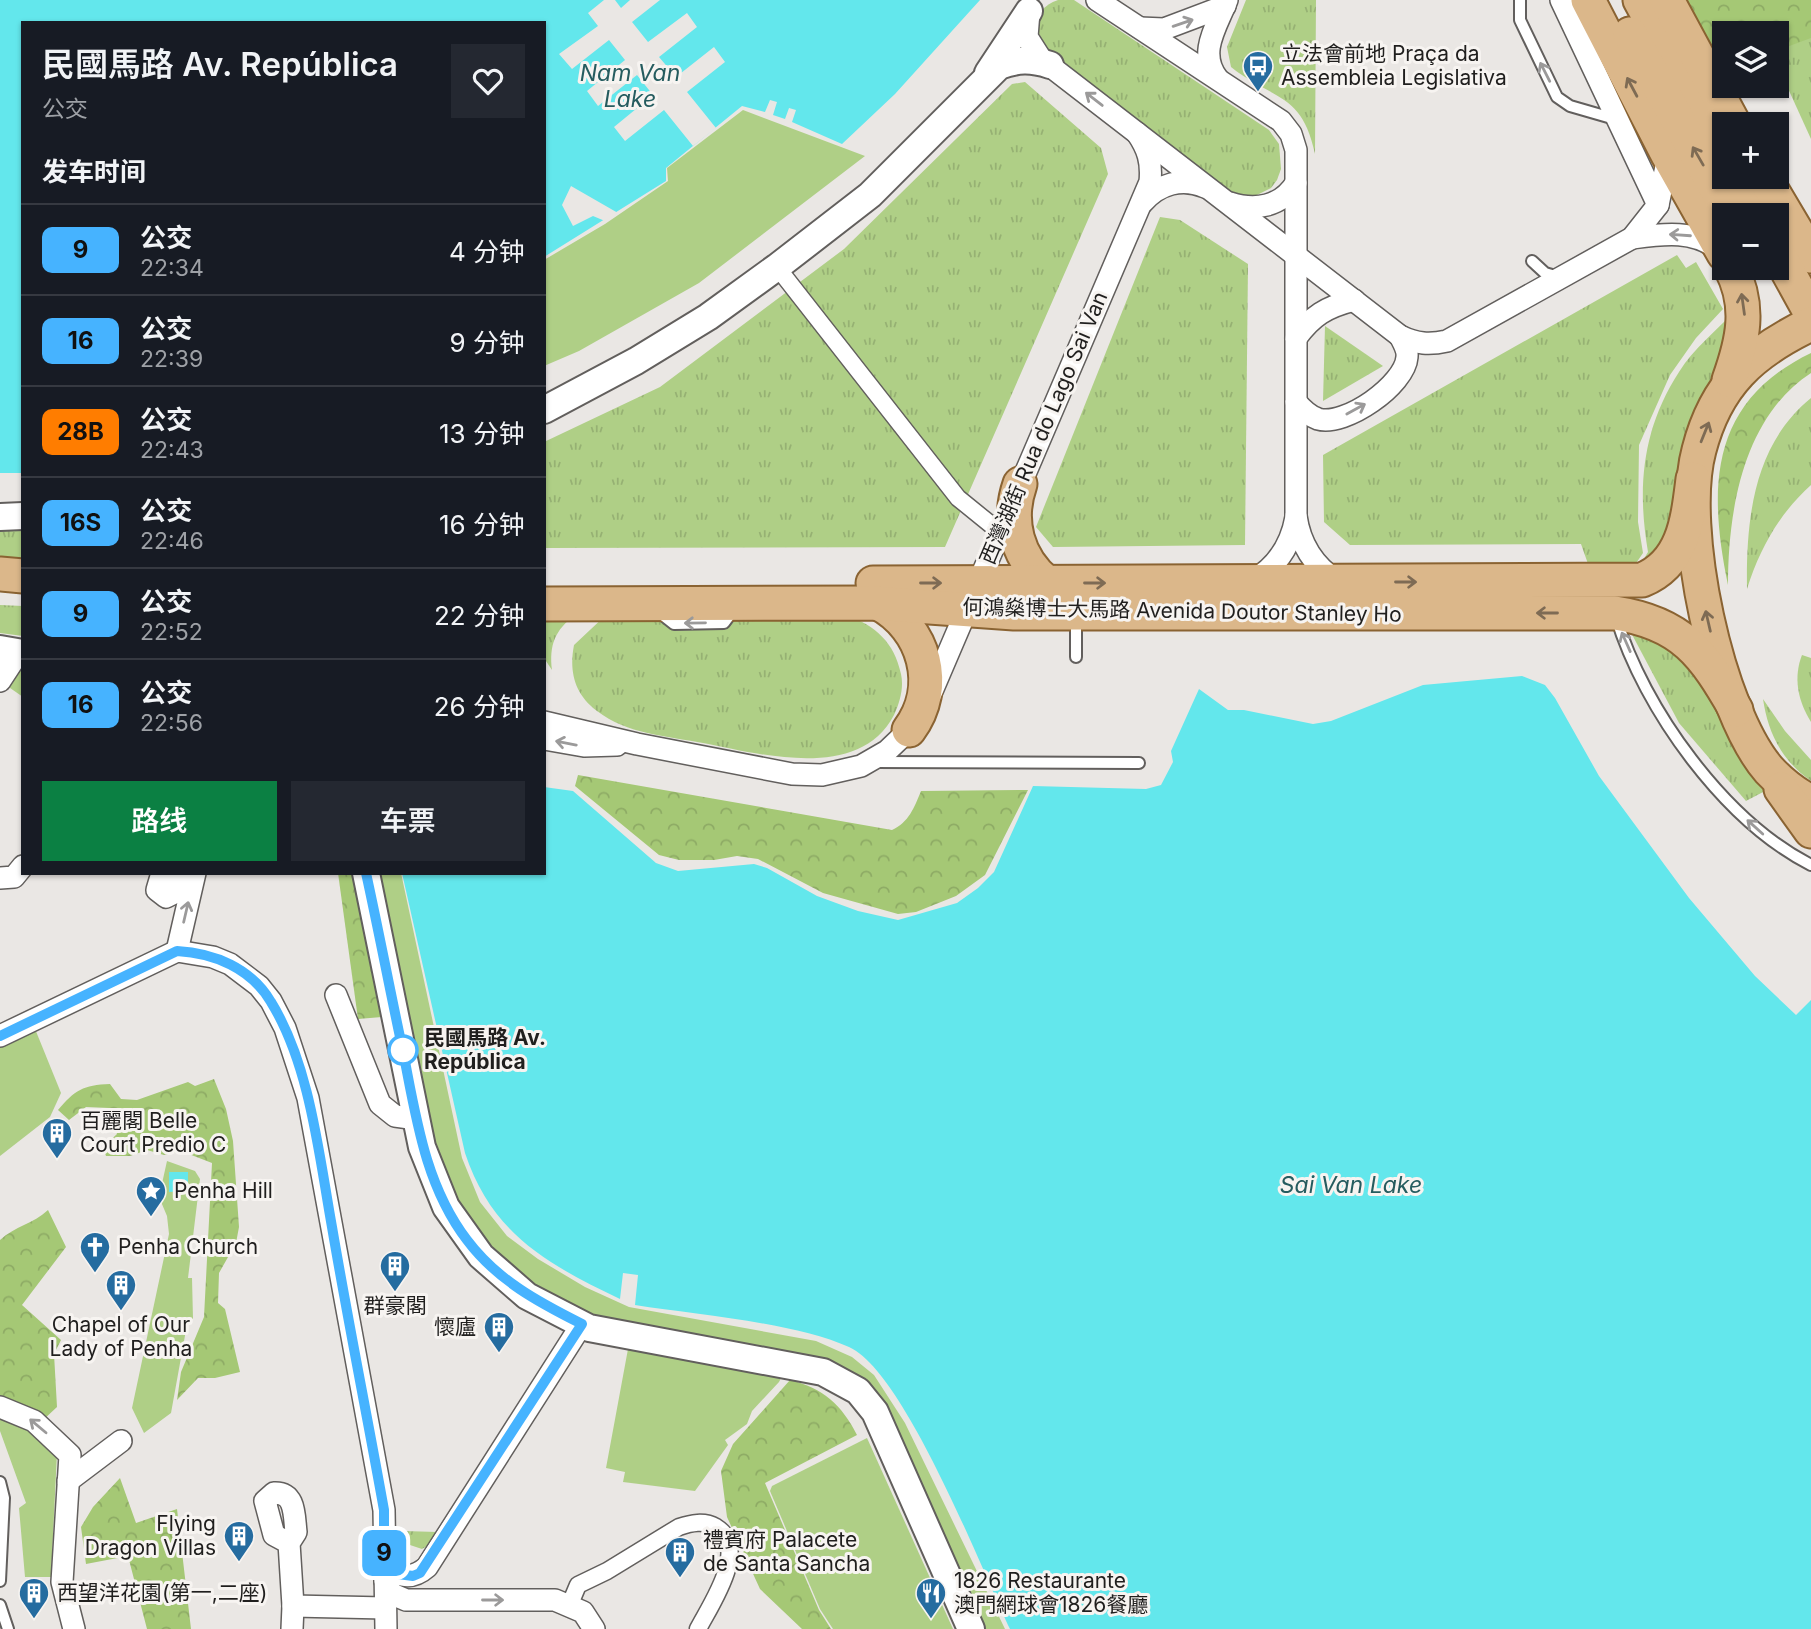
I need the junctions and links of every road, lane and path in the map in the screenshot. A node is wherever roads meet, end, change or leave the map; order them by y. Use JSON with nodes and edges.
{"nodes":[{"id":1,"x":1097,"y":0,"type":"edge"},
{"id":2,"x":1520,"y":0,"type":"edge"},
{"id":3,"x":1561,"y":0,"type":"edge"},
{"id":4,"x":1588,"y":0,"type":"edge"},
{"id":5,"x":1613,"y":0,"type":"edge"},
{"id":6,"x":1640,"y":0,"type":"edge"},
{"id":7,"x":1667,"y":0,"type":"edge"},
{"id":8,"x":1226,"y":3,"type":"edge"},
{"id":9,"x":1032,"y":5,"type":"edge"},
{"id":10,"x":1140,"y":28,"type":"junction"},
{"id":11,"x":1213,"y":34,"type":"junction"},
{"id":12,"x":1164,"y":44,"type":"junction"},
{"id":13,"x":1050,"y":65,"type":"junction"},
{"id":14,"x":986,"y":77,"type":"junction"},
{"id":15,"x":1225,"y":84,"type":"junction"},
{"id":16,"x":1728,"y":112,"type":"edge"},
{"id":17,"x":1618,"y":120,"type":"junction"},
{"id":18,"x":1137,"y":133,"type":"junction"},
{"id":19,"x":1712,"y":133,"type":"edge"},
{"id":20,"x":1661,"y":142,"type":"junction"},
{"id":21,"x":1296,"y":183,"type":"junction"},
{"id":22,"x":1772,"y":189,"type":"edge"},
{"id":23,"x":1222,"y":198,"type":"junction"},
{"id":24,"x":1724,"y":203,"type":"edge"},
{"id":25,"x":1658,"y":205,"type":"junction"},
{"id":26,"x":1139,"y":206,"type":"junction"},
{"id":27,"x":1712,"y":233,"type":"edge"},
{"id":28,"x":1632,"y":238,"type":"junction"},
{"id":29,"x":1712,"y":244,"type":"edge"},
{"id":30,"x":1296,"y":255,"type":"junction"},
{"id":31,"x":1811,"y":256,"type":"edge"},
{"id":32,"x":776,"y":267,"type":"junction"},
{"id":33,"x":1563,"y":277,"type":"junction"},
{"id":34,"x":1737,"y":280,"type":"edge"},
{"id":35,"x":1772,"y":280,"type":"edge"},
{"id":36,"x":1788,"y":280,"type":"edge"},
{"id":37,"x":1532,"y":295,"type":"junction"},
{"id":38,"x":1354,"y":300,"type":"junction"},
{"id":39,"x":1803,"y":316,"type":"edge"},
{"id":40,"x":1400,"y":336,"type":"junction"},
{"id":41,"x":1296,"y":338,"type":"junction"},
{"id":42,"x":1726,"y":389,"type":"junction"},
{"id":43,"x":1296,"y":402,"type":"junction"},
{"id":44,"x":546,"y":409,"type":"edge"},
{"id":45,"x":1693,"y":478,"type":"junction"},
{"id":46,"x":1020,"y":484,"type":"junction"},
{"id":47,"x":1296,"y":511,"type":"junction"},
{"id":48,"x":21,"y":516,"type":"edge"},
{"id":49,"x":0,"y":517,"type":"edge"},
{"id":50,"x":1000,"y":532,"type":"junction"},
{"id":51,"x":0,"y":574,"type":"edge"},
{"id":52,"x":21,"y":576,"type":"edge"},
{"id":53,"x":1251,"y":582,"type":"junction"},
{"id":54,"x":1338,"y":582,"type":"junction"},
{"id":55,"x":1047,"y":583,"type":"junction"},
{"id":56,"x":546,"y":584,"type":"edge"},
{"id":57,"x":0,"y":594,"type":"edge"},
{"id":58,"x":21,"y":596,"type":"edge"},
{"id":59,"x":972,"y":596,"type":"junction"},
{"id":60,"x":878,"y":603,"type":"junction"},
{"id":61,"x":546,"y":604,"type":"edge"},
{"id":62,"x":1076,"y":613,"type":"junction"},
{"id":63,"x":1615,"y":613,"type":"junction"},
{"id":64,"x":14,"y":651,"type":"edge"},
{"id":65,"x":1076,"y":657,"type":"dead end"},
{"id":66,"x":0,"y":681,"type":"edge"},
{"id":67,"x":1736,"y":710,"type":"junction"},
{"id":68,"x":546,"y":722,"type":"edge"},
{"id":69,"x":909,"y":730,"type":"junction"},
{"id":70,"x":546,"y":739,"type":"edge"},
{"id":71,"x":637,"y":744,"type":"junction"},
{"id":72,"x":870,"y":762,"type":"junction"},
{"id":73,"x":1139,"y":763,"type":"dead end"},
{"id":74,"x":1768,"y":769,"type":"junction"},
{"id":75,"x":1811,"y":802,"type":"edge"},
{"id":76,"x":1811,"y":831,"type":"edge"},
{"id":77,"x":1811,"y":865,"type":"edge"},
{"id":78,"x":21,"y":868,"type":"edge"},
{"id":79,"x":161,"y":875,"type":"edge"},
{"id":80,"x":180,"y":875,"type":"edge"},
{"id":81,"x":195,"y":875,"type":"edge"},
{"id":82,"x":366,"y":875,"type":"edge"},
{"id":83,"x":0,"y":878,"type":"edge"},
{"id":84,"x":177,"y":951,"type":"junction"},
{"id":85,"x":336,"y":995,"type":"dead end"},
{"id":86,"x":0,"y":1036,"type":"edge"},
{"id":87,"x":417,"y":1119,"type":"junction"},
{"id":88,"x":582,"y":1324,"type":"junction"},
{"id":89,"x":0,"y":1407,"type":"edge"},
{"id":90,"x":121,"y":1441,"type":"dead end"},
{"id":91,"x":68,"y":1480,"type":"junction"},
{"id":92,"x":0,"y":1482,"type":"edge"},
{"id":93,"x":289,"y":1543,"type":"dead end"},
{"id":94,"x":384,"y":1558,"type":"junction"},
{"id":95,"x":420,"y":1572,"type":"junction"},
{"id":96,"x":0,"y":1581,"type":"edge"},
{"id":97,"x":447,"y":1600,"type":"junction"},
{"id":98,"x":386,"y":1602,"type":"edge"},
{"id":99,"x":570,"y":1604,"type":"junction"},
{"id":100,"x":0,"y":1605,"type":"edge"},
{"id":101,"x":293,"y":1606,"type":"junction"},
{"id":102,"x":8,"y":1629,"type":"edge"},
{"id":103,"x":74,"y":1629,"type":"edge"},
{"id":104,"x":292,"y":1629,"type":"edge"},
{"id":105,"x":594,"y":1629,"type":"edge"},
{"id":106,"x":698,"y":1629,"type":"edge"},
{"id":107,"x":971,"y":1629,"type":"edge"}],
"edges":[{"from":1,"to":10,"type":"street"},
{"from":17,"to":2,"type":"lane","one_way":true},
{"from":3,"to":17,"type":"street"},
{"from":20,"to":4,"type":"main road","one_way":true},
{"from":24,"to":5,"type":"main road","one_way":true},
{"from":6,"to":19,"type":"main road"},
{"from":7,"to":16,"type":"main road"},
{"from":10,"to":8,"type":"street","one_way":true},
{"from":8,"to":11,"type":"street"},
{"from":9,"to":13,"type":"street"},
{"from":9,"to":14,"type":"street"},
{"from":10,"to":12,"type":"street"},
{"from":11,"to":12,"type":"street"},
{"from":11,"to":15,"type":"street"},
{"from":12,"to":15,"type":"street"},
{"from":13,"to":14,"type":"street"},
{"from":18,"to":13,"type":"street","one_way":true},
{"from":14,"to":32,"type":"street"},
{"from":15,"to":21,"type":"street"},
{"from":17,"to":20,"type":"main road"},
{"from":17,"to":25,"type":"street"},
{"from":18,"to":23,"type":"street"},
{"from":18,"to":26,"type":"street","name":"西灣湖街 Rua do Lago Sai Van"},
{"from":20,"to":25,"type":"street"},
{"from":20,"to":27,"type":"main road"},
{"from":21,"to":23,"type":"street"},
{"from":21,"to":30,"type":"street"},
{"from":22,"to":31,"type":"main road"},
{"from":23,"to":26,"type":"street","name":"西灣湖街 Rua do Lago Sai Van"},
{"from":23,"to":30,"type":"street"},
{"from":25,"to":28,"type":"street"},
{"from":26,"to":46,"type":"street","name":"西灣湖街 Rua do Lago Sai Van"},
{"from":29,"to":28,"type":"street","one_way":true},
{"from":28,"to":33,"type":"street"},
{"from":30,"to":38,"type":"street"},
{"from":30,"to":41,"type":"street"},
{"from":32,"to":44,"type":"street"},
{"from":32,"to":50,"type":"street"},
{"from":33,"to":37,"type":"street"},
{"from":33,"to":37,"type":"lane"},
{"from":42,"to":34,"type":"main road","one_way":true},
{"from":35,"to":39,"type":"main road"},
{"from":36,"to":39,"type":"main road"},
{"from":37,"to":40,"type":"street"},
{"from":38,"to":40,"type":"street"},
{"from":38,"to":41,"type":"street"},
{"from":39,"to":42,"type":"main road"},
{"from":43,"to":40,"type":"street","one_way":true},
{"from":41,"to":43,"type":"street"},
{"from":45,"to":42,"type":"main road","one_way":true},
{"from":43,"to":47,"type":"street"},
{"from":54,"to":45,"type":"main road","name":"何鴻燊博士大馬路 Avenida Doutor Stanley Ho","one_way":true},
{"from":67,"to":45,"type":"main road","one_way":true},
{"from":46,"to":50,"type":"street","name":"西灣湖街 Rua do Lago Sai Van"},
{"from":46,"to":55,"type":"main road"},
{"from":47,"to":53,"type":"street"},
{"from":47,"to":54,"type":"street"},
{"from":48,"to":49,"type":"street"},
{"from":50,"to":59,"type":"street","name":"西灣湖街 Rua do Lago Sai Van"},
{"from":51,"to":52,"type":"main road"},
{"from":53,"to":54,"type":"main road","name":"何鴻燊博士大馬路 Avenida Doutor Stanley Ho"},
{"from":55,"to":53,"type":"main road","name":"何鴻燊博士大馬路 Avenida Doutor Stanley Ho","one_way":true},
{"from":55,"to":59,"type":"main road","name":"何鴻燊博士大馬路 Avenida Doutor Stanley Ho"},
{"from":56,"to":59,"type":"main road","name":"何鴻燊博士大馬路 Avenida Doutor Stanley Ho","one_way":true},
{"from":57,"to":58,"type":"main road"},
{"from":59,"to":60,"type":"main road","name":"何鴻燊博士大馬路 Avenida Doutor Stanley Ho"},
{"from":59,"to":62,"type":"main road","name":"何鴻燊博士大馬路 Avenida Doutor Stanley Ho"},
{"from":59,"to":69,"type":"street","name":"西灣湖街 Rua do Lago Sai Van"},
{"from":60,"to":61,"type":"main road","name":"何鴻燊博士大馬路 Avenida Doutor Stanley Ho","one_way":true},
{"from":60,"to":69,"type":"main road"},
{"from":63,"to":62,"type":"main road","name":"何鴻燊博士大馬路 Avenida Doutor Stanley Ho","one_way":true},
{"from":62,"to":65,"type":"lane"},
{"from":63,"to":67,"type":"main road","name":"何鴻燊博士大馬路 Avenida Doutor Stanley Ho"},
{"from":77,"to":63,"type":"lane","one_way":true},
{"from":64,"to":66,"type":"street"},
{"from":67,"to":74,"type":"main road"},
{"from":68,"to":71,"type":"street","name":"西灣湖街 Rua do Lago Sai Van"},
{"from":69,"to":72,"type":"street","name":"西灣湖街 Rua do Lago Sai Van"},
{"from":71,"to":70,"type":"street","name":"西灣湖街 Rua do Lago Sai Van","one_way":true},
{"from":71,"to":72,"type":"street","name":"西灣湖街 Rua do Lago Sai Van"},
{"from":72,"to":73,"type":"lane"},
{"from":74,"to":75,"type":"main road"},
{"from":74,"to":76,"type":"main road"},
{"from":78,"to":83,"type":"street"},
{"from":79,"to":80,"type":"street"},
{"from":84,"to":81,"type":"street","one_way":true},
{"from":82,"to":87,"type":"street"},
{"from":84,"to":86,"type":"street"},
{"from":84,"to":94,"type":"street"},
{"from":85,"to":87,"type":"street"},
{"from":87,"to":88,"type":"street"},
{"from":88,"to":95,"type":"street"},
{"from":88,"to":107,"type":"street"},
{"from":91,"to":89,"type":"street","one_way":true},
{"from":90,"to":91,"type":"street"},
{"from":91,"to":103,"type":"street"},
{"from":92,"to":96,"type":"lane"},
{"from":93,"to":101,"type":"street"},
{"from":94,"to":95,"type":"street"},
{"from":94,"to":98,"type":"street"},
{"from":95,"to":97,"type":"street"},
{"from":95,"to":98,"type":"street"},
{"from":97,"to":98,"type":"street"},
{"from":97,"to":99,"type":"street","one_way":true},
{"from":98,"to":101,"type":"street"},
{"from":99,"to":105,"type":"street"},
{"from":99,"to":106,"type":"street"},
{"from":100,"to":102,"type":"lane"},
{"from":101,"to":104,"type":"street"}]}
